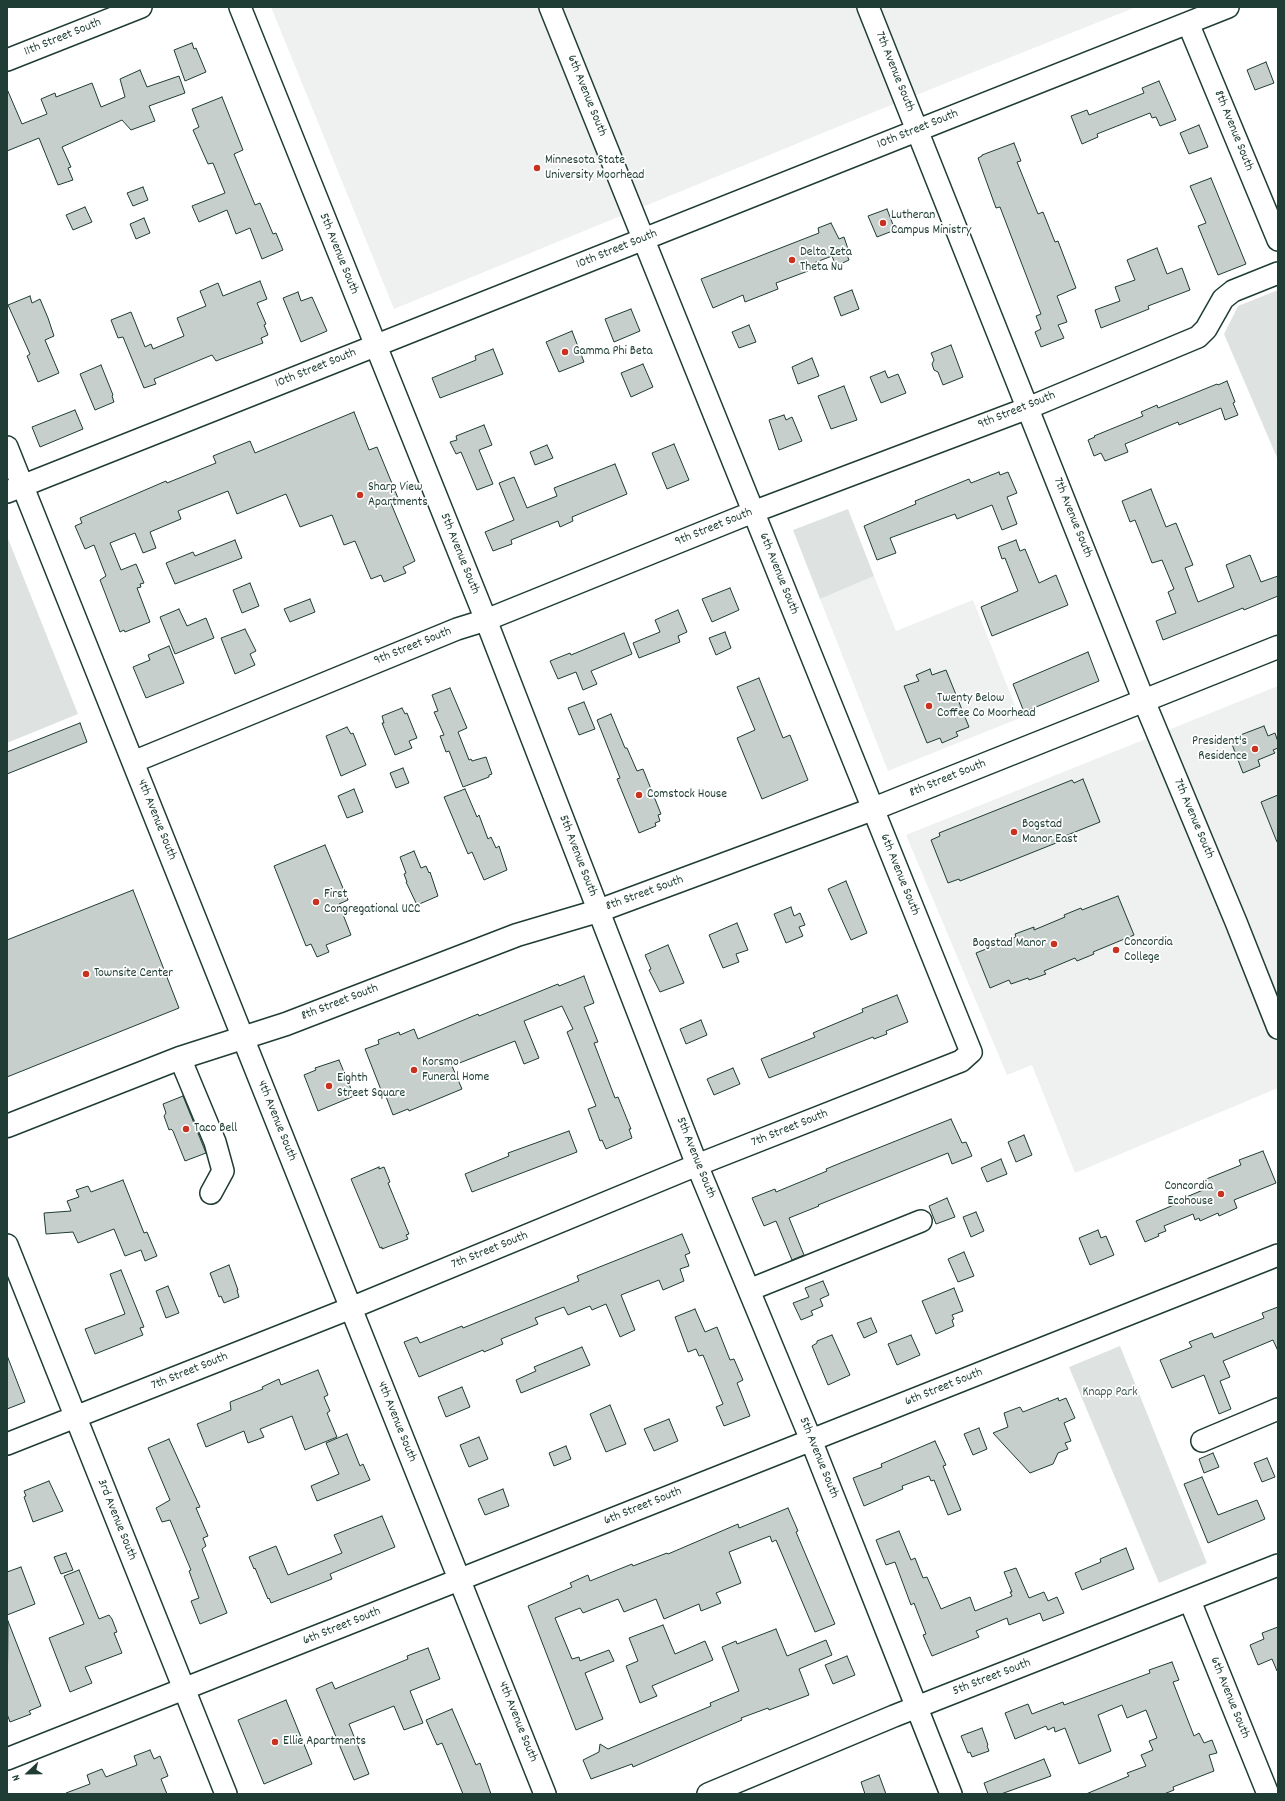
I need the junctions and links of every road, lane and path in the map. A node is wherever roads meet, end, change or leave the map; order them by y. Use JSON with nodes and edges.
{"nodes":[{"id":1,"x":141,"y":7,"type":"edge"},
{"id":2,"x":240,"y":7,"type":"edge"},
{"id":3,"x":550,"y":7,"type":"edge"},
{"id":4,"x":868,"y":7,"type":"edge"},
{"id":5,"x":1228,"y":7,"type":"edge"},
{"id":6,"x":1188,"y":23,"type":"junction"},
{"id":7,"x":7,"y":60,"type":"edge"},
{"id":8,"x":918,"y":130,"type":"junction"},
{"id":9,"x":644,"y":239,"type":"junction"},
{"id":10,"x":1278,"y":240,"type":"edge"},
{"id":11,"x":1278,"y":273,"type":"edge"},
{"id":12,"x":375,"y":346,"type":"junction"},
{"id":13,"x":1028,"y":408,"type":"junction"},
{"id":14,"x":7,"y":447,"type":"edge"},
{"id":15,"x":15,"y":489,"type":"edge"},
{"id":16,"x":753,"y":512,"type":"junction"},
{"id":17,"x":486,"y":620,"type":"junction"},
{"id":18,"x":1278,"y":648,"type":"edge"},
{"id":19,"x":1144,"y":701,"type":"junction"},
{"id":20,"x":133,"y":762,"type":"junction"},
{"id":21,"x":873,"y":809,"type":"junction"},
{"id":22,"x":598,"y":911,"type":"junction"},
{"id":23,"x":1278,"y":1028,"type":"edge"},
{"id":24,"x":243,"y":1038,"type":"junction"},
{"id":25,"x":971,"y":1052,"type":"joint"},
{"id":26,"x":180,"y":1058,"type":"junction"},
{"id":27,"x":7,"y":1126,"type":"edge"},
{"id":28,"x":697,"y":1165,"type":"junction"},
{"id":29,"x":211,"y":1193,"type":"dead end"},
{"id":30,"x":920,"y":1221,"type":"dead end"},
{"id":31,"x":7,"y":1245,"type":"edge"},
{"id":32,"x":1278,"y":1255,"type":"edge"},
{"id":33,"x":749,"y":1290,"type":"junction"},
{"id":34,"x":351,"y":1308,"type":"junction"},
{"id":35,"x":1278,"y":1409,"type":"edge"},
{"id":36,"x":76,"y":1417,"type":"junction"},
{"id":37,"x":811,"y":1440,"type":"junction"},
{"id":38,"x":1202,"y":1441,"type":"dead end"},
{"id":39,"x":7,"y":1444,"type":"edge"},
{"id":40,"x":1278,"y":1565,"type":"edge"},
{"id":41,"x":460,"y":1580,"type":"junction"},
{"id":42,"x":1190,"y":1601,"type":"junction"},
{"id":43,"x":184,"y":1690,"type":"junction"},
{"id":44,"x":918,"y":1707,"type":"junction"},
{"id":45,"x":7,"y":1758,"type":"edge"},
{"id":46,"x":226,"y":1794,"type":"edge"},
{"id":47,"x":545,"y":1794,"type":"edge"},
{"id":48,"x":708,"y":1794,"type":"edge"},
{"id":49,"x":952,"y":1794,"type":"edge"},
{"id":50,"x":1268,"y":1794,"type":"edge"}],
"edges":[{"from":1,"to":7,"type":"street","name":"11th Street South"},
{"from":2,"to":12,"type":"street","name":"5th Avenue South"},
{"from":3,"to":9,"type":"street","name":"6th Avenue South"},
{"from":4,"to":8,"type":"street","name":"7th Avenue South"},
{"from":5,"to":6,"type":"street","name":"10th Street South"},
{"from":6,"to":8,"type":"street","name":"10th Street South"},
{"from":6,"to":10,"type":"street","name":"8th Avenue South"},
{"from":8,"to":9,"type":"street","name":"10th Street South"},
{"from":8,"to":13,"type":"street","name":"7th Avenue South"},
{"from":9,"to":12,"type":"street","name":"10th Street South"},
{"from":9,"to":16,"type":"street","name":"6th Avenue South"},
{"from":11,"to":13,"type":"street","name":"9th Street South"},
{"from":12,"to":15,"type":"street","name":"10th Street South"},
{"from":12,"to":17,"type":"street","name":"5th Avenue South"},
{"from":13,"to":16,"type":"street","name":"9th Street South"},
{"from":13,"to":19,"type":"street","name":"7th Avenue South"},
{"from":14,"to":15,"type":"street","name":"4th Avenue South"},
{"from":15,"to":20,"type":"street","name":"4th Avenue South"},
{"from":16,"to":17,"type":"street","name":"9th Street South"},
{"from":16,"to":21,"type":"street","name":"6th Avenue South"},
{"from":17,"to":20,"type":"street","name":"9th Street South"},
{"from":17,"to":22,"type":"street","name":"5th Avenue South"},
{"from":18,"to":19,"type":"main road","name":"8th Street South"},
{"from":19,"to":21,"type":"main road","name":"8th Street South"},
{"from":19,"to":23,"type":"street","name":"7th Avenue South"},
{"from":20,"to":24,"type":"street","name":"4th Avenue South"},
{"from":21,"to":22,"type":"main road","name":"8th Street South"},
{"from":21,"to":25,"type":"street","name":"6th Avenue South"},
{"from":22,"to":24,"type":"main road","name":"8th Street South"},
{"from":22,"to":28,"type":"street","name":"5th Avenue South"},
{"from":24,"to":26,"type":"main road","name":"8th Street South"},
{"from":24,"to":34,"type":"street","name":"4th Avenue South"},
{"from":25,"to":28,"type":"street","name":"7th Street South"},
{"from":26,"to":27,"type":"main road","name":"8th Street South"},
{"from":26,"to":29,"type":"street"},
{"from":28,"to":33,"type":"street","name":"5th Avenue South"},
{"from":28,"to":34,"type":"street","name":"7th Street South"},
{"from":30,"to":33,"type":"street"},
{"from":31,"to":36,"type":"street","name":"3rd Avenue South"},
{"from":32,"to":37,"type":"street","name":"6th Street South"},
{"from":33,"to":37,"type":"street","name":"5th Avenue South"},
{"from":34,"to":36,"type":"street","name":"7th Street South"},
{"from":34,"to":41,"type":"street","name":"4th Avenue South"},
{"from":35,"to":38,"type":"street"},
{"from":36,"to":39,"type":"street","name":"7th Street South"},
{"from":36,"to":43,"type":"street","name":"3rd Avenue South"},
{"from":37,"to":41,"type":"street","name":"6th Street South"},
{"from":37,"to":44,"type":"street","name":"5th Avenue South"},
{"from":40,"to":42,"type":"street","name":"5th Street South"},
{"from":41,"to":43,"type":"street","name":"6th Street South"},
{"from":41,"to":47,"type":"street","name":"4th Avenue South"},
{"from":42,"to":44,"type":"street","name":"5th Street South"},
{"from":42,"to":50,"type":"street","name":"6th Avenue South"},
{"from":43,"to":45,"type":"street","name":"6th Street South"},
{"from":43,"to":46,"type":"street","name":"3rd Avenue South"},
{"from":44,"to":48,"type":"street","name":"5th Street South"},
{"from":44,"to":49,"type":"street","name":"5th Avenue South"}]}
